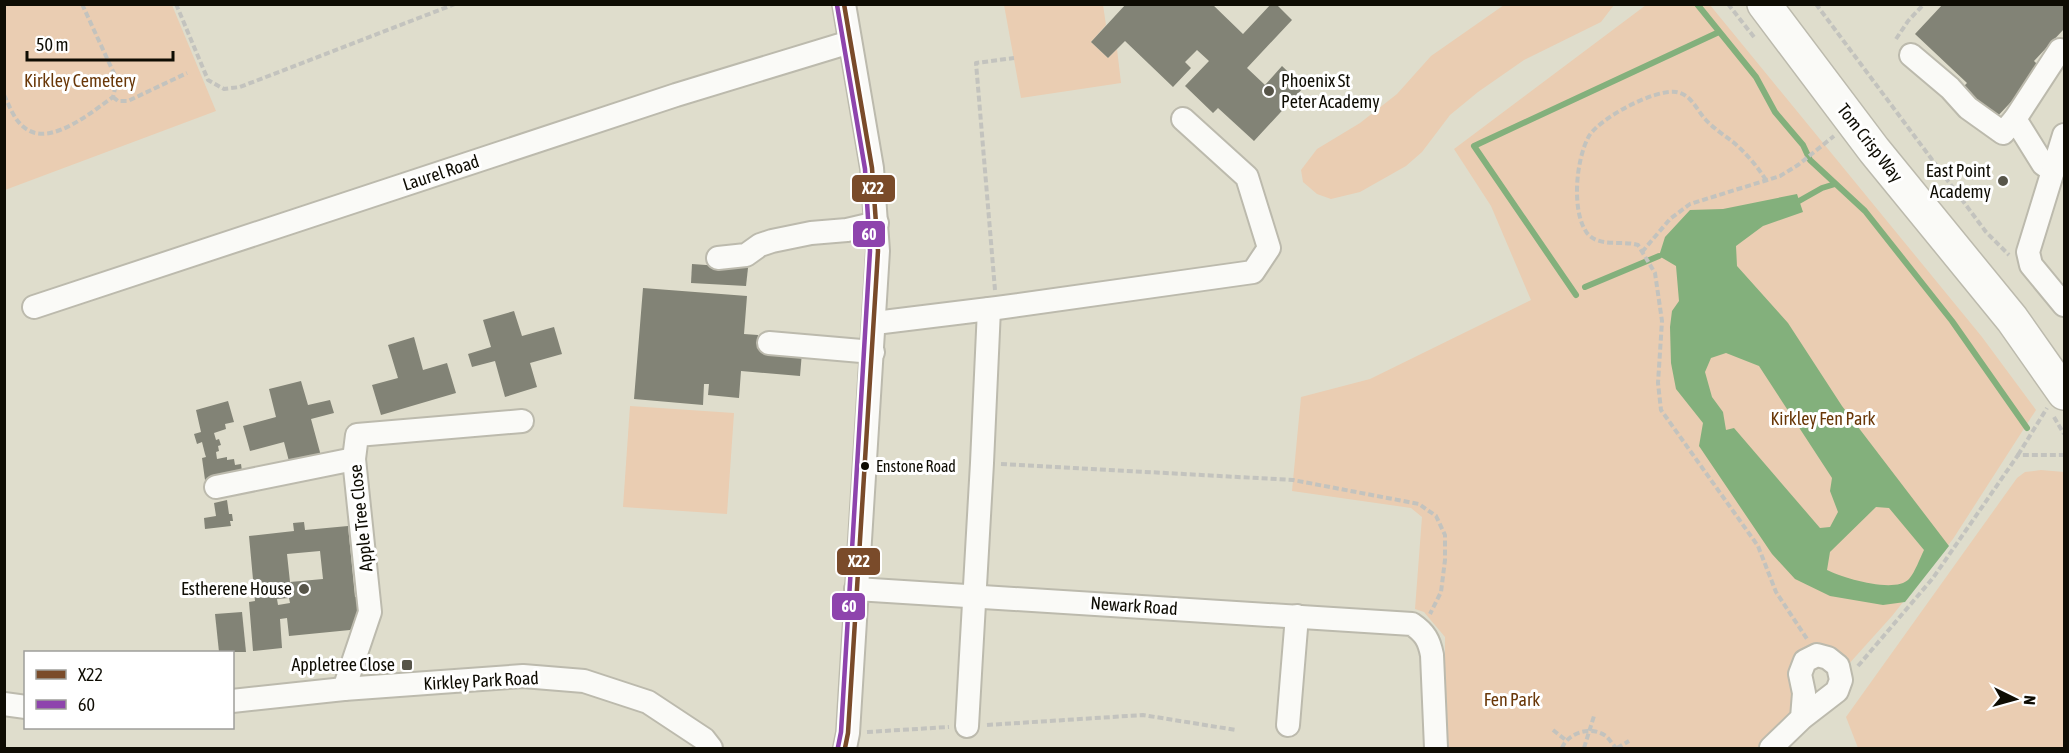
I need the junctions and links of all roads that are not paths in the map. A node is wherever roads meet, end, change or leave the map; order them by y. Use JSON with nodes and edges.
{"nodes":[{"id":1,"x":844,"y":4,"type":"edge"},
{"id":2,"x":1764,"y":4,"type":"edge"},
{"id":3,"x":850,"y":42,"type":"junction"},
{"id":4,"x":1904,"y":47,"type":"road end"},
{"id":5,"x":2060,"y":50,"type":"dead end"},
{"id":6,"x":1183,"y":119,"type":"dead end"},
{"id":7,"x":2015,"y":119,"type":"junction"},
{"id":8,"x":2064,"y":135,"type":"edge"},
{"id":9,"x":2053,"y":171,"type":"junction"},
{"id":10,"x":877,"y":223,"type":"junction"},
{"id":11,"x":718,"y":258,"type":"dead end"},
{"id":12,"x":2064,"y":305,"type":"edge"},
{"id":13,"x":34,"y":307,"type":"dead end"},
{"id":14,"x":993,"y":309,"type":"junction"},
{"id":15,"x":875,"y":323,"type":"junction"},
{"id":16,"x":769,"y":343,"type":"dead end"},
{"id":17,"x":873,"y":352,"type":"junction"},
{"id":18,"x":2063,"y":391,"type":"edge"},
{"id":19,"x":522,"y":421,"type":"dead end"},
{"id":20,"x":354,"y":459,"type":"junction"},
{"id":21,"x":216,"y":487,"type":"dead end"},
{"id":22,"x":856,"y":589,"type":"junction"},
{"id":23,"x":974,"y":597,"type":"junction"},
{"id":24,"x":1297,"y":616,"type":"junction"},
{"id":25,"x":344,"y":689,"type":"junction"},
{"id":26,"x":234,"y":701,"type":"edge"},
{"id":27,"x":4,"y":704,"type":"edge"},
{"id":28,"x":24,"y":707,"type":"edge"},
{"id":29,"x":1802,"y":718,"type":"junction"},
{"id":30,"x":1288,"y":725,"type":"dead end"},
{"id":31,"x":967,"y":726,"type":"road end"},
{"id":32,"x":847,"y":741,"type":"edge"},
{"id":33,"x":711,"y":748,"type":"edge"},
{"id":34,"x":1436,"y":748,"type":"edge"},
{"id":35,"x":1771,"y":748,"type":"edge"}],
"edges":[{"from":1,"to":3,"type":"street"},
{"from":2,"to":18,"type":"highway","name":"Tom Crisp Way"},
{"from":3,"to":10,"type":"street"},
{"from":3,"to":13,"type":"street","name":"Laurel Road"},
{"from":4,"to":7,"type":"street"},
{"from":5,"to":7,"type":"street"},
{"from":6,"to":14,"type":"street"},
{"from":7,"to":9,"type":"street"},
{"from":8,"to":9,"type":"street"},
{"from":9,"to":12,"type":"street"},
{"from":10,"to":11,"type":"street"},
{"from":10,"to":15,"type":"street"},
{"from":14,"to":15,"type":"street"},
{"from":14,"to":23,"type":"street"},
{"from":15,"to":17,"type":"street"},
{"from":16,"to":17,"type":"street"},
{"from":17,"to":22,"type":"street"},
{"from":19,"to":20,"type":"street","name":"Apple Tree Close"},
{"from":20,"to":21,"type":"street"},
{"from":20,"to":25,"type":"street","name":"Apple Tree Close"},
{"from":22,"to":23,"type":"street","name":"Newark Road"},
{"from":22,"to":32,"type":"street"},
{"from":23,"to":24,"type":"street","name":"Newark Road"},
{"from":23,"to":31,"type":"street"},
{"from":24,"to":30,"type":"street"},
{"from":24,"to":34,"type":"street","name":"Newark Road"},
{"from":25,"to":26,"type":"street","name":"Kirkley Park Road"},
{"from":25,"to":33,"type":"street","name":"Kirkley Park Road"},
{"from":27,"to":28,"type":"street"},
{"from":29,"to":29,"type":"street"},
{"from":29,"to":35,"type":"street"}]}
